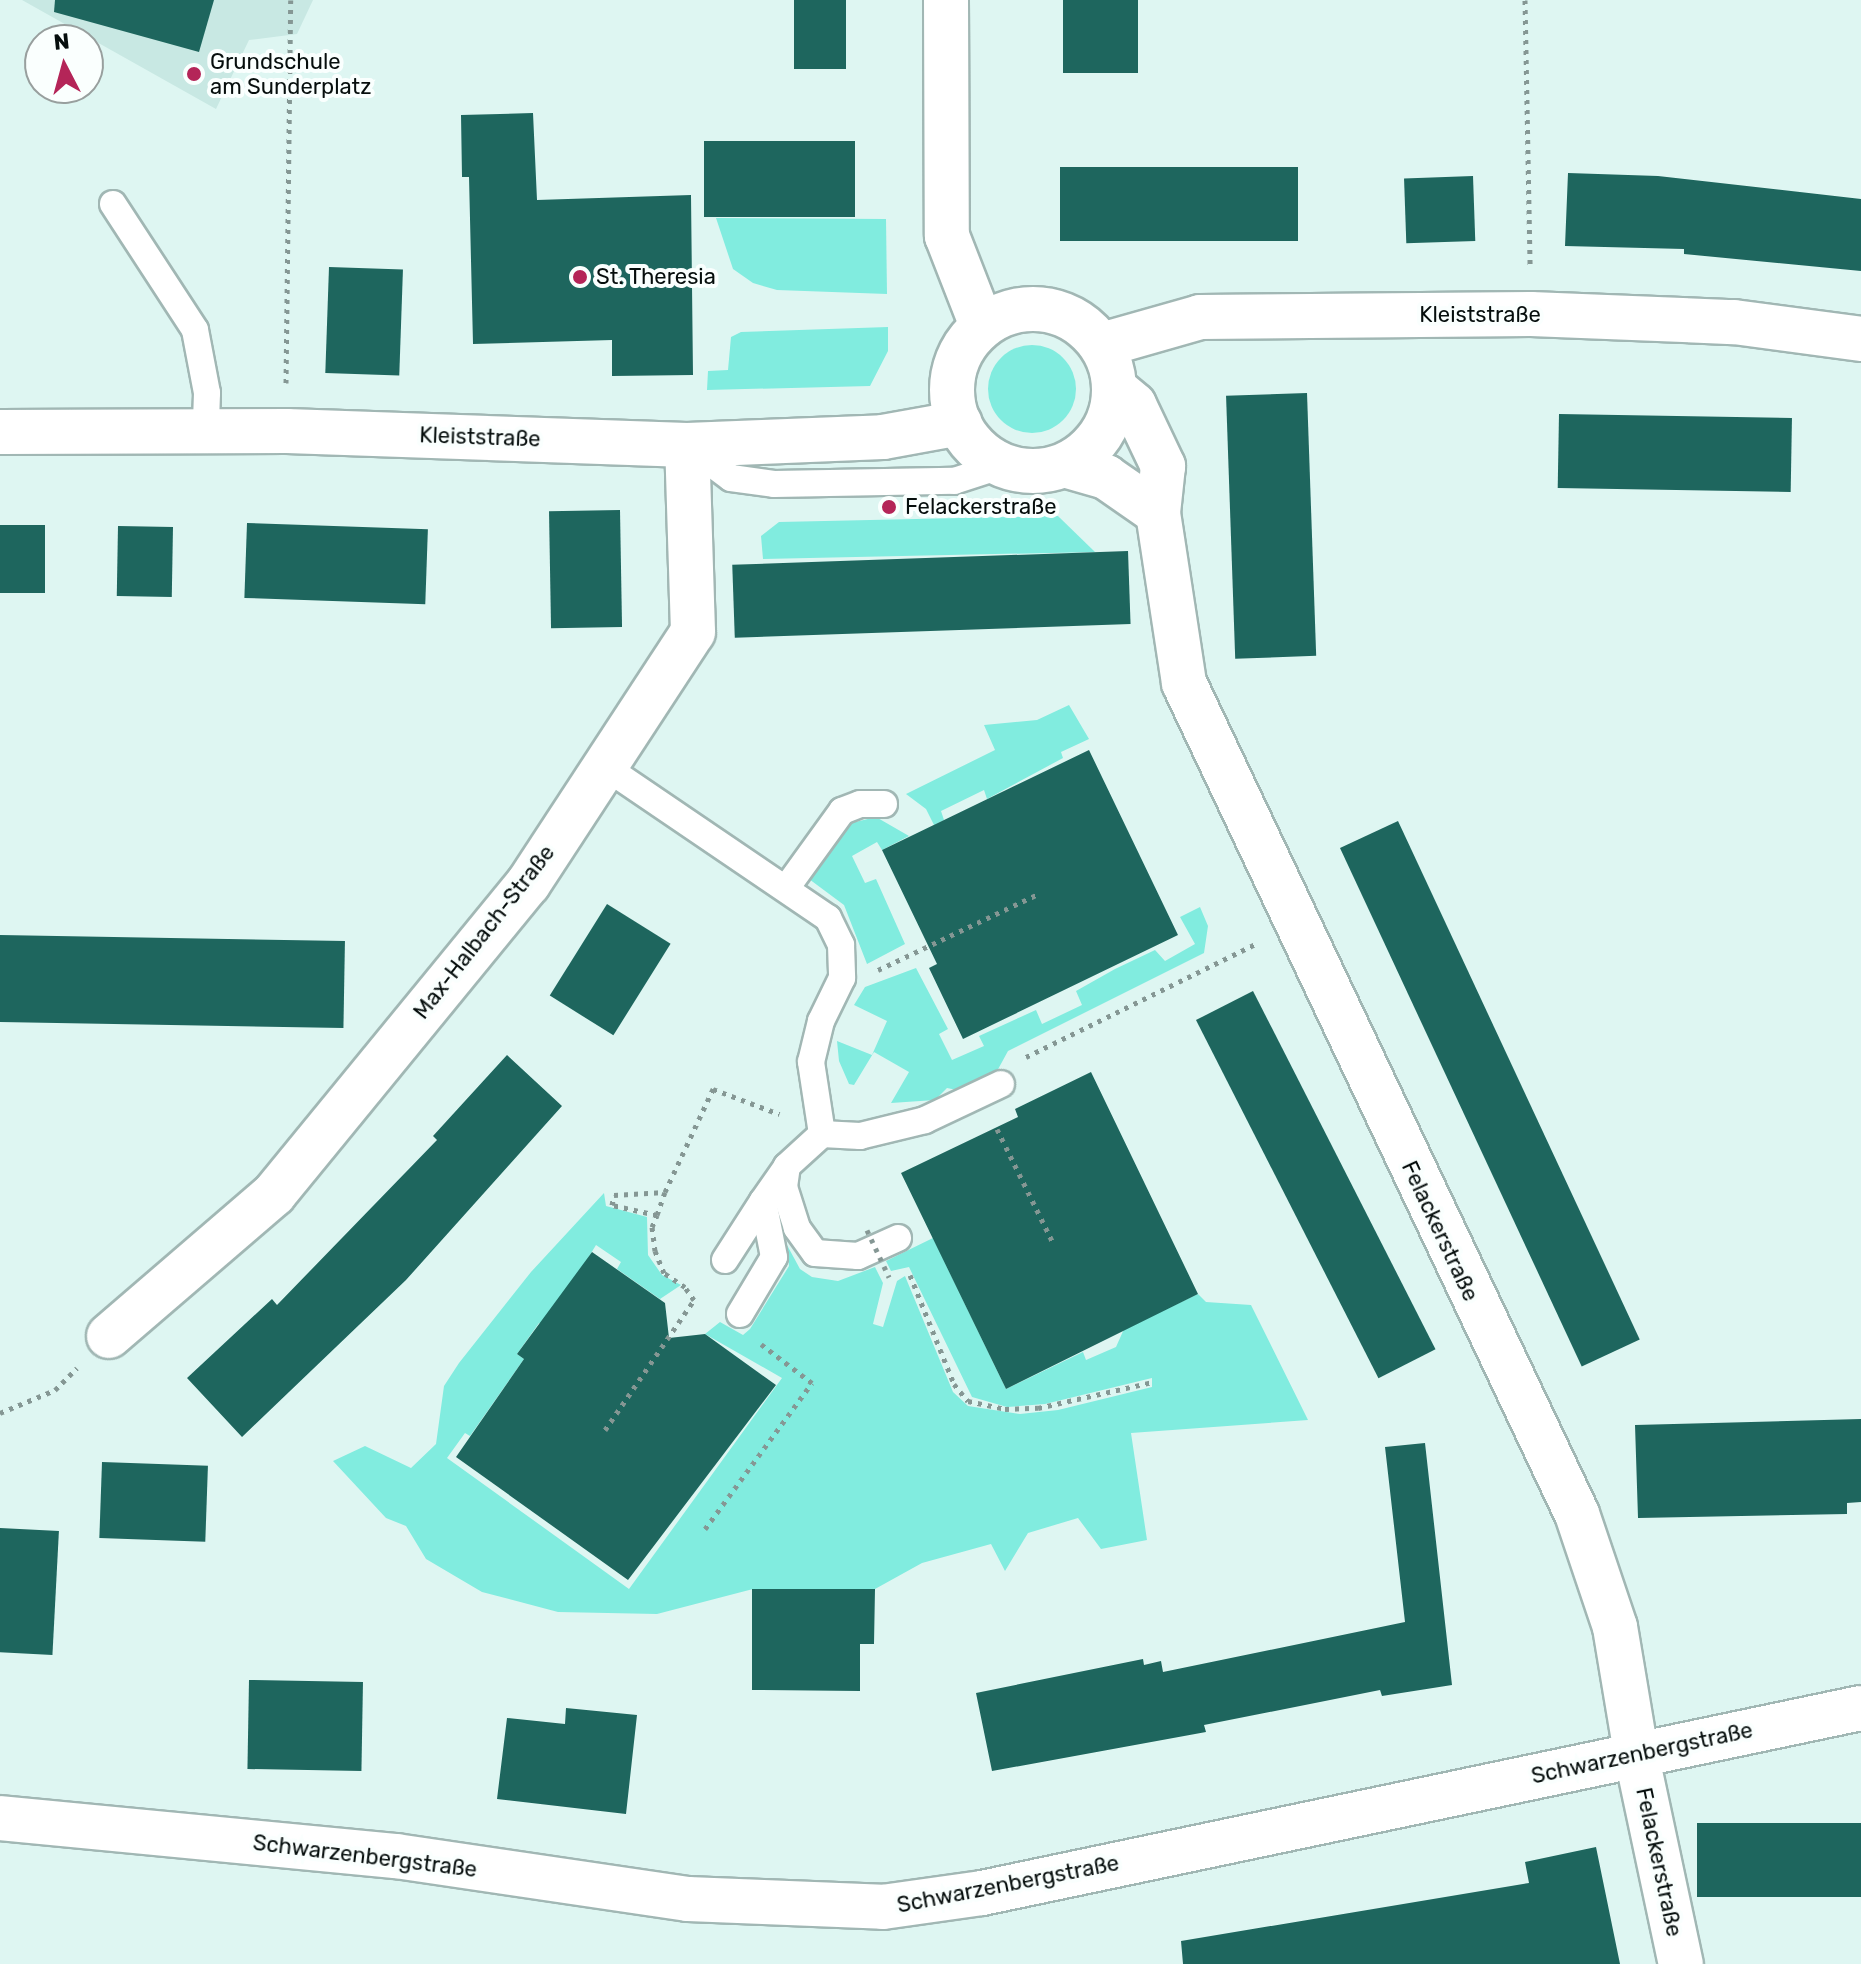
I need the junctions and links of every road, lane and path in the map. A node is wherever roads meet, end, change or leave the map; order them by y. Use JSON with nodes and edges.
{"nodes":[{"id":1,"x":291,"y":0,"type":"edge"},
{"id":2,"x":946,"y":0,"type":"edge"},
{"id":3,"x":1525,"y":0,"type":"edge"},
{"id":4,"x":113,"y":204,"type":"dead end"},
{"id":5,"x":1531,"y":314,"type":"junction"},
{"id":6,"x":982,"y":326,"type":"junction"},
{"id":7,"x":1861,"y":339,"type":"edge"},
{"id":8,"x":1102,"y":345,"type":"junction"},
{"id":9,"x":1114,"y":388,"type":"junction"},
{"id":10,"x":960,"y":423,"type":"junction"},
{"id":11,"x":206,"y":431,"type":"junction"},
{"id":12,"x":287,"y":431,"type":"junction"},
{"id":13,"x":0,"y":432,"type":"edge"},
{"id":14,"x":687,"y":445,"type":"junction"},
{"id":15,"x":1000,"y":466,"type":"junction"},
{"id":16,"x":1068,"y":466,"type":"junction"},
{"id":17,"x":1158,"y":513,"type":"junction"},
{"id":18,"x":604,"y":766,"type":"junction"},
{"id":19,"x":884,"y":804,"type":"dead end"},
{"id":20,"x":787,"y":887,"type":"junction"},
{"id":21,"x":1036,"y":895,"type":"dead end"},
{"id":22,"x":1297,"y":924,"type":"junction"},
{"id":23,"x":842,"y":978,"type":"junction"},
{"id":24,"x":991,"y":1089,"type":"junction"},
{"id":25,"x":822,"y":1134,"type":"junction"},
{"id":26,"x":787,"y":1166,"type":"junction"},
{"id":27,"x":665,"y":1192,"type":"junction"},
{"id":28,"x":763,"y":1201,"type":"junction"},
{"id":29,"x":657,"y":1215,"type":"junction"},
{"id":30,"x":867,"y":1230,"type":"dead end"},
{"id":31,"x":898,"y":1238,"type":"dead end"},
{"id":32,"x":1053,"y":1243,"type":"dead end"},
{"id":33,"x":725,"y":1260,"type":"dead end"},
{"id":34,"x":685,"y":1277,"type":"dead end"},
{"id":35,"x":681,"y":1285,"type":"junction"},
{"id":36,"x":694,"y":1300,"type":"junction"},
{"id":37,"x":703,"y":1304,"type":"dead end"},
{"id":38,"x":745,"y":1325,"type":"joint"},
{"id":39,"x":109,"y":1336,"type":"joint"},
{"id":40,"x":1152,"y":1382,"type":"dead end"},
{"id":41,"x":0,"y":1413,"type":"edge"},
{"id":42,"x":605,"y":1430,"type":"dead end"},
{"id":43,"x":705,"y":1529,"type":"dead end"},
{"id":44,"x":1861,"y":1708,"type":"edge"},
{"id":45,"x":1636,"y":1753,"type":"junction"},
{"id":46,"x":0,"y":1818,"type":"edge"},
{"id":47,"x":1681,"y":1964,"type":"edge"}],
"edges":[{"from":1,"to":12,"type":"path"},
{"from":2,"to":6,"type":"street"},
{"from":3,"to":5,"type":"path"},
{"from":4,"to":11,"type":"lane"},
{"from":5,"to":7,"type":"street","name":"Kleiststraße"},
{"from":5,"to":8,"type":"street","name":"Kleiststraße"},
{"from":6,"to":8,"type":"street"},
{"from":6,"to":10,"type":"street"},
{"from":8,"to":9,"type":"street"},
{"from":9,"to":16,"type":"street"},
{"from":9,"to":17,"type":"street","name":"Felackerstraße"},
{"from":10,"to":14,"type":"street","name":"Kleiststraße"},
{"from":10,"to":15,"type":"street"},
{"from":11,"to":12,"type":"street","name":"Kleiststraße"},
{"from":11,"to":13,"type":"street","name":"Kleiststraße"},
{"from":12,"to":14,"type":"street","name":"Kleiststraße"},
{"from":14,"to":15,"type":"lane"},
{"from":14,"to":18,"type":"street","name":"Max-Halbach-Straße"},
{"from":15,"to":16,"type":"street"},
{"from":16,"to":17,"type":"street"},
{"from":17,"to":22,"type":"street","name":"Felackerstraße"},
{"from":18,"to":20,"type":"lane"},
{"from":18,"to":39,"type":"street","name":"Max-Halbach-Straße"},
{"from":19,"to":20,"type":"lane"},
{"from":20,"to":23,"type":"lane"},
{"from":21,"to":23,"type":"path"},
{"from":22,"to":24,"type":"path"},
{"from":22,"to":45,"type":"street","name":"Felackerstraße"},
{"from":23,"to":25,"type":"lane"},
{"from":24,"to":25,"type":"lane"},
{"from":24,"to":32,"type":"path"},
{"from":25,"to":26,"type":"lane"},
{"from":25,"to":27,"type":"path"},
{"from":26,"to":28,"type":"lane"},
{"from":26,"to":31,"type":"lane"},
{"from":27,"to":29,"type":"path"},
{"from":27,"to":29,"type":"path"},
{"from":28,"to":33,"type":"lane"},
{"from":28,"to":38,"type":"lane"},
{"from":29,"to":35,"type":"path"},
{"from":30,"to":40,"type":"path","bridge":true},
{"from":34,"to":35,"type":"path"},
{"from":35,"to":36,"type":"path"},
{"from":36,"to":37,"type":"path"},
{"from":36,"to":42,"type":"path"},
{"from":38,"to":43,"type":"path"},
{"from":39,"to":41,"type":"path"},
{"from":44,"to":45,"type":"street","name":"Schwarzenbergstraße"},
{"from":45,"to":46,"type":"street","name":"Schwarzenbergstraße"},
{"from":45,"to":47,"type":"street","name":"Felackerstraße"}]}
